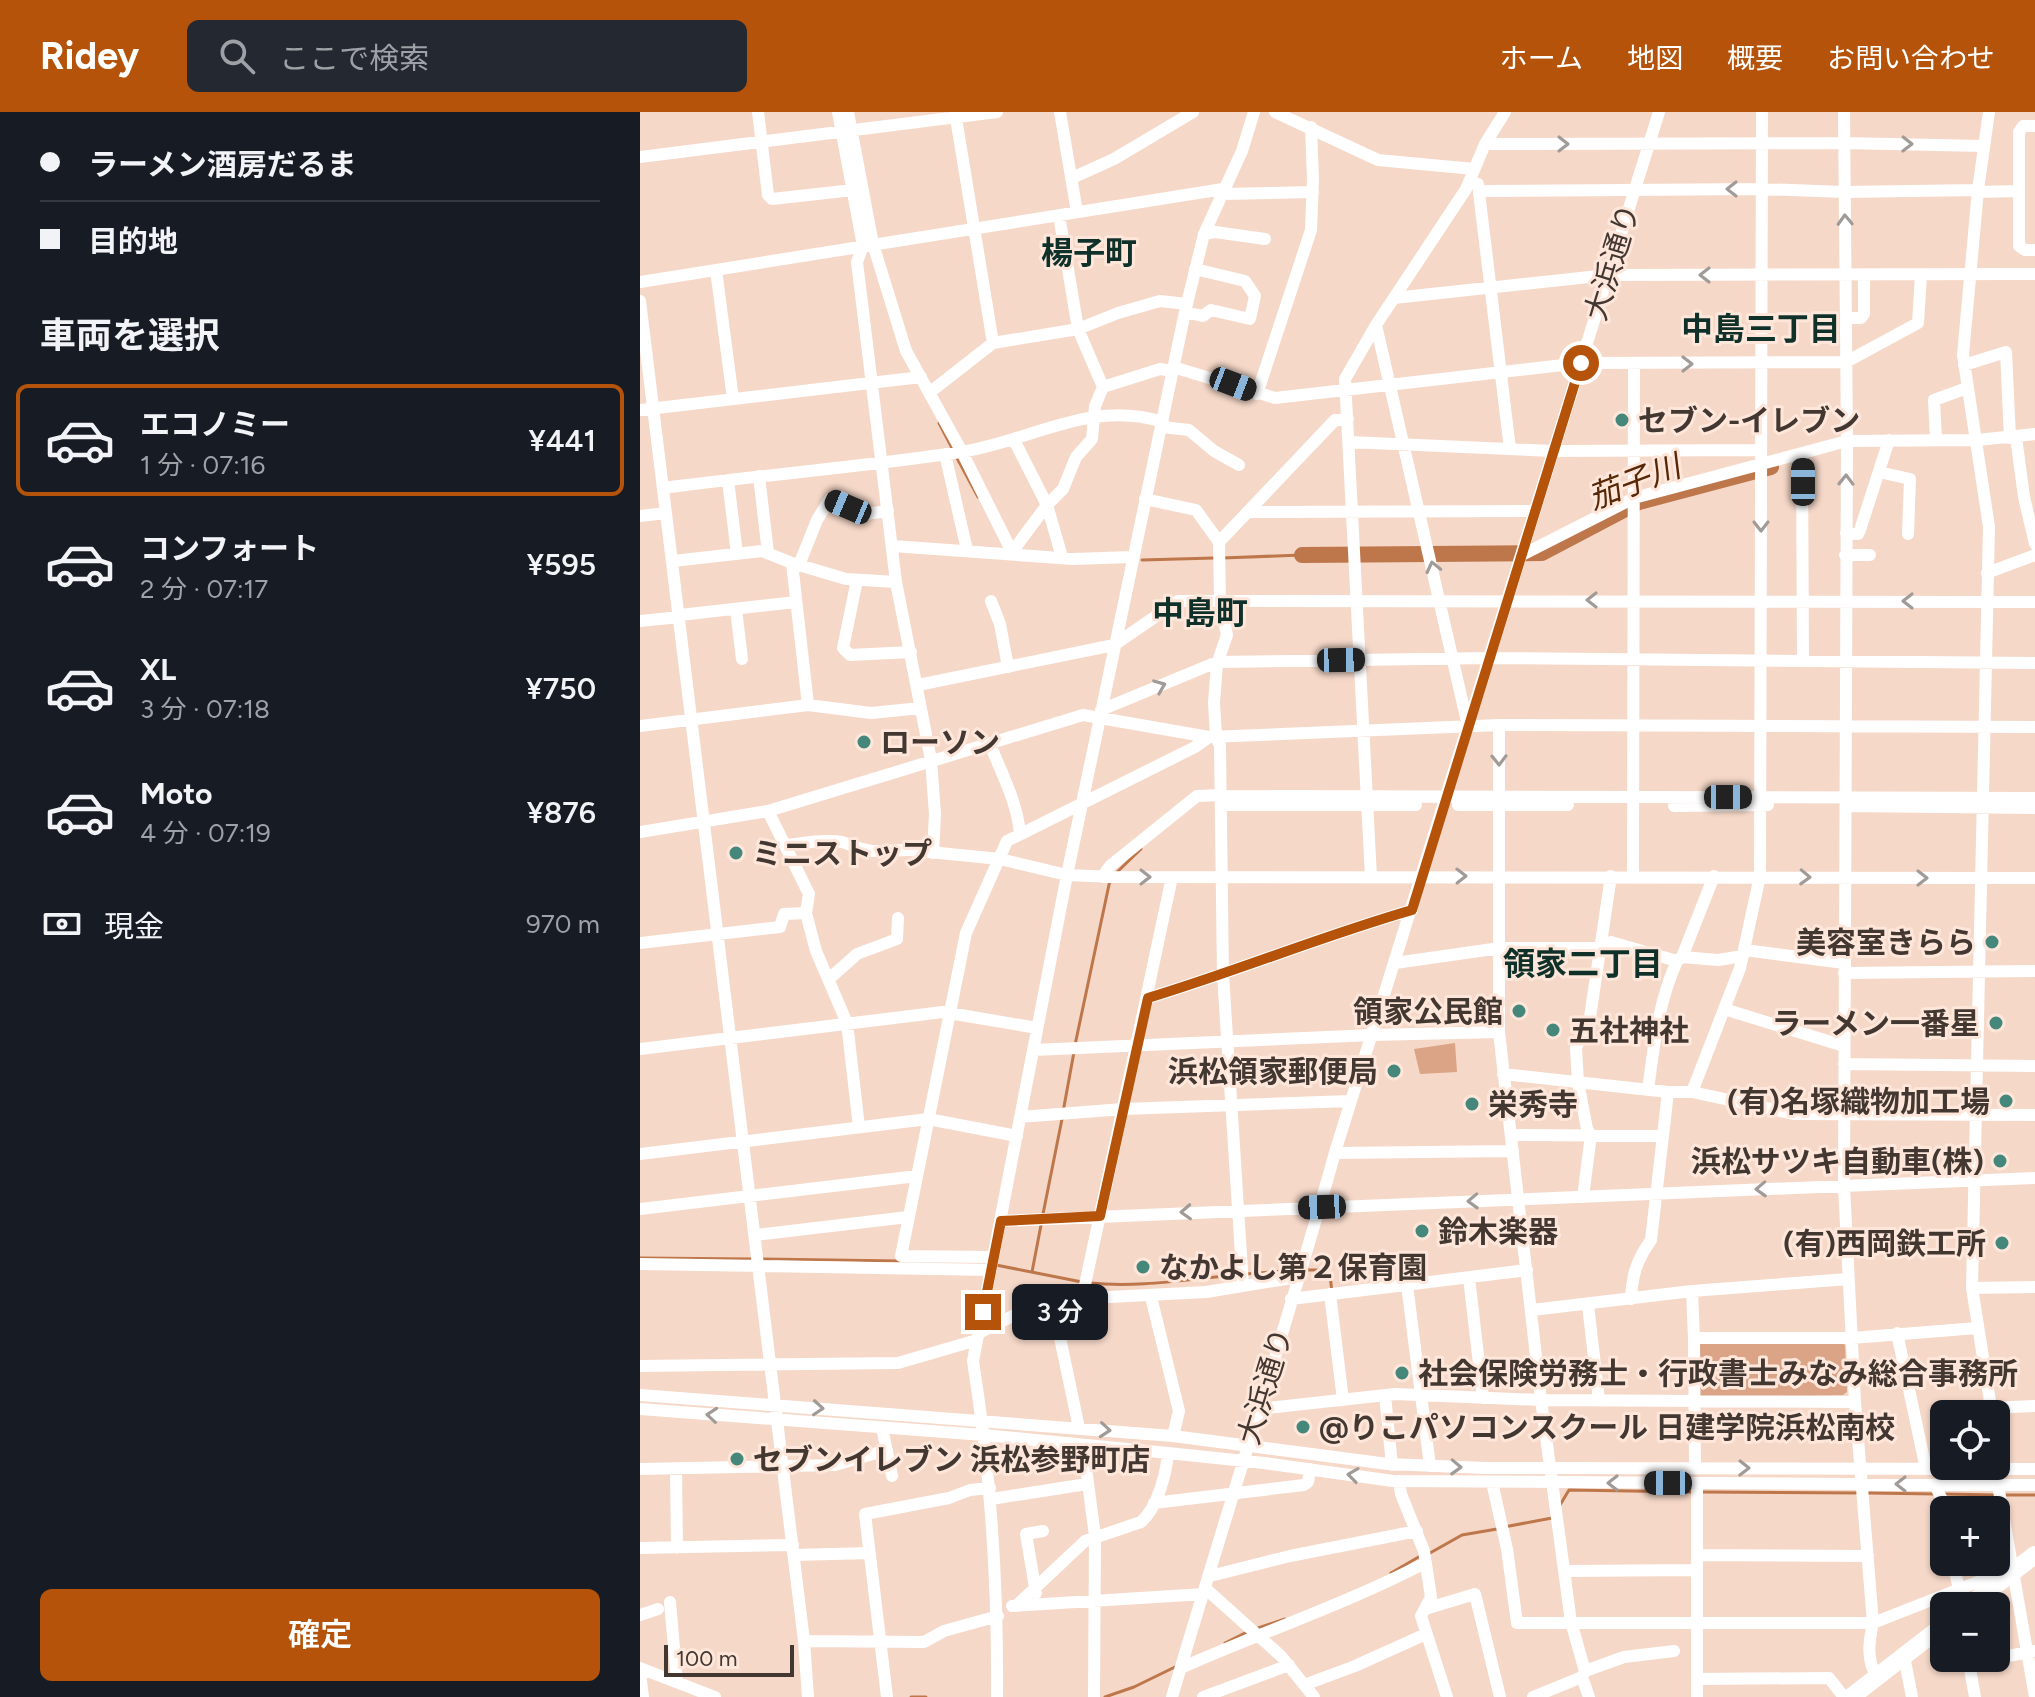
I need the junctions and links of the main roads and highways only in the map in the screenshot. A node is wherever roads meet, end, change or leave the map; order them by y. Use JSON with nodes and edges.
{"nodes":[{"id":1,"x":2035,"y":1555,"type":"edge"},
{"id":2,"x":1985,"y":1592,"type":"edge"},
{"id":3,"x":1930,"y":1636,"type":"edge"},
{"id":4,"x":1851,"y":1697,"type":"edge"}],
"edges":[{"from":1,"to":2,"type":"highway"},
{"from":3,"to":4,"type":"highway"}]}
